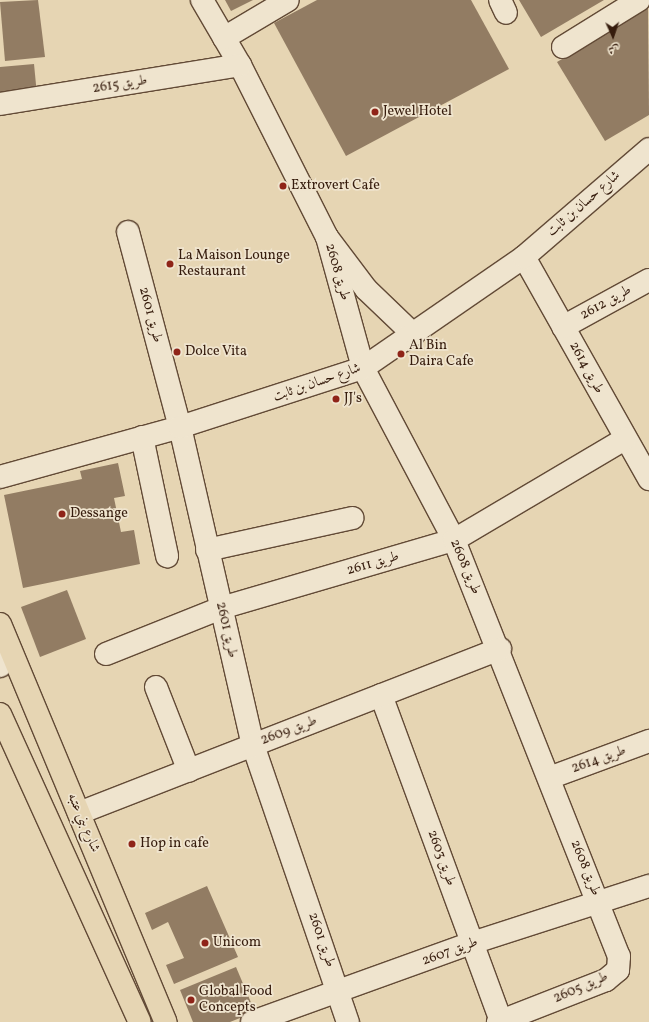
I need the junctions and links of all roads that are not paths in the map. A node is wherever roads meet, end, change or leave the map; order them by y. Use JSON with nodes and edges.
{"nodes":[{"id":1,"x":202,"y":0,"type":"edge"},
{"id":2,"x":288,"y":0,"type":"edge"},
{"id":3,"x":639,"y":0,"type":"edge"},
{"id":4,"x":224,"y":38,"type":"junction"},
{"id":5,"x":563,"y":47,"type":"dead end"},
{"id":6,"x":240,"y":65,"type":"junction"},
{"id":7,"x":0,"y":104,"type":"edge"},
{"id":8,"x":649,"y":149,"type":"edge"},
{"id":9,"x":128,"y":232,"type":"dead end"},
{"id":10,"x":327,"y":237,"type":"junction"},
{"id":11,"x":524,"y":257,"type":"junction"},
{"id":12,"x":649,"y":280,"type":"edge"},
{"id":13,"x":563,"y":327,"type":"junction"},
{"id":14,"x":414,"y":335,"type":"junction"},
{"id":15,"x":363,"y":368,"type":"junction"},
{"id":16,"x":180,"y":427,"type":"junction"},
{"id":17,"x":142,"y":437,"type":"junction"},
{"id":18,"x":625,"y":439,"type":"junction"},
{"id":19,"x":0,"y":460,"type":"edge"},
{"id":20,"x":39,"y":465,"type":"junction"},
{"id":21,"x":0,"y":477,"type":"edge"},
{"id":22,"x":649,"y":479,"type":"edge"},
{"id":23,"x":353,"y":518,"type":"dead end"},
{"id":24,"x":454,"y":540,"type":"junction"},
{"id":25,"x":208,"y":550,"type":"junction"},
{"id":26,"x":166,"y":556,"type":"dead end"},
{"id":27,"x":221,"y":608,"type":"junction"},
{"id":28,"x":4,"y":649,"type":"edge"},
{"id":29,"x":500,"y":649,"type":"junction"},
{"id":30,"x":106,"y":654,"type":"dead end"},
{"id":31,"x":156,"y":687,"type":"dead end"},
{"id":32,"x":381,"y":696,"type":"junction"},
{"id":33,"x":0,"y":714,"type":"edge"},
{"id":34,"x":649,"y":741,"type":"edge"},
{"id":35,"x":8,"y":744,"type":"edge"},
{"id":36,"x":253,"y":745,"type":"junction"},
{"id":37,"x":188,"y":771,"type":"junction"},
{"id":38,"x":549,"y":778,"type":"junction"},
{"id":39,"x":79,"y":813,"type":"junction"},
{"id":40,"x":649,"y":886,"type":"edge"},
{"id":41,"x":598,"y":902,"type":"junction"},
{"id":42,"x":472,"y":943,"type":"junction"},
{"id":43,"x":340,"y":993,"type":"junction"},
{"id":44,"x":500,"y":1021,"type":"edge"},
{"id":45,"x":140,"y":1022,"type":"edge"},
{"id":46,"x":166,"y":1022,"type":"edge"},
{"id":47,"x":252,"y":1022,"type":"edge"},
{"id":48,"x":348,"y":1022,"type":"edge"}],
"edges":[{"from":1,"to":4,"type":"street","name":"طريق 2608"},
{"from":2,"to":4,"type":"street"},
{"from":3,"to":5,"type":"street"},
{"from":4,"to":6,"type":"street","name":"طريق 2608"},
{"from":6,"to":7,"type":"street","name":"طريق 2615"},
{"from":6,"to":10,"type":"street","name":"طريق 2608"},
{"from":8,"to":11,"type":"street","name":"شارع حسان بن ثابت"},
{"from":9,"to":16,"type":"street","name":"طريق 2601"},
{"from":10,"to":14,"type":"street","name":"طريق 2608"},
{"from":10,"to":15,"type":"street","name":"طريق 2608"},
{"from":11,"to":13,"type":"street","name":"طريق 2614"},
{"from":11,"to":14,"type":"street","name":"شارع حسان بن ثابت"},
{"from":12,"to":13,"type":"street","name":"طريق 2612"},
{"from":13,"to":18,"type":"street","name":"طريق 2614"},
{"from":14,"to":15,"type":"street","name":"شارع حسان بن ثابت"},
{"from":15,"to":16,"type":"street","name":"شارع حسان بن ثابت"},
{"from":15,"to":24,"type":"street","name":"طريق 2608"},
{"from":16,"to":17,"type":"street","name":"شارع حسان بن ثابت"},
{"from":16,"to":25,"type":"street","name":"طريق 2601"},
{"from":17,"to":20,"type":"street","name":"شارع حسان بن ثابت"},
{"from":17,"to":26,"type":"street"},
{"from":18,"to":22,"type":"street","name":"طريق 2614"},
{"from":18,"to":24,"type":"street","name":"طريق 2611"},
{"from":19,"to":20,"type":"street","name":"شارع حسان بن ثابت"},
{"from":20,"to":21,"type":"street","name":"شارع حسان بن ثابت"},
{"from":23,"to":25,"type":"street"},
{"from":24,"to":27,"type":"street","name":"طريق 2611"},
{"from":24,"to":29,"type":"street","name":"طريق 2608"},
{"from":25,"to":27,"type":"street","name":"طريق 2601"},
{"from":27,"to":30,"type":"street","name":"طريق 2611"},
{"from":27,"to":36,"type":"street","name":"طريق 2601"},
{"from":28,"to":39,"type":"main road","name":"شارع بني عتبه"},
{"from":29,"to":32,"type":"street","name":"طريق 2609"},
{"from":29,"to":38,"type":"street","name":"طريق 2608"},
{"from":31,"to":37,"type":"street"},
{"from":32,"to":36,"type":"street","name":"طريق 2609"},
{"from":32,"to":42,"type":"street","name":"طريق 2603"},
{"from":33,"to":35,"type":"main road"},
{"from":34,"to":38,"type":"street","name":"طريق 2614"},
{"from":35,"to":45,"type":"main road"},
{"from":36,"to":37,"type":"street","name":"طريق 2609"},
{"from":36,"to":43,"type":"street","name":"طريق 2601"},
{"from":37,"to":39,"type":"street","name":"طريق 2609"},
{"from":38,"to":41,"type":"street","name":"طريق 2608"},
{"from":39,"to":46,"type":"main road","name":"شارع بني عتبه"},
{"from":40,"to":41,"type":"street","name":"طريق 2607"},
{"from":41,"to":42,"type":"street","name":"طريق 2607"},
{"from":41,"to":44,"type":"street","name":"طريق 2605"},
{"from":42,"to":43,"type":"street","name":"طريق 2607"},
{"from":42,"to":44,"type":"street","name":"طريق 2603"},
{"from":43,"to":47,"type":"street","name":"طريق 2607"},
{"from":43,"to":48,"type":"street","name":"طريق 2601"}]}
